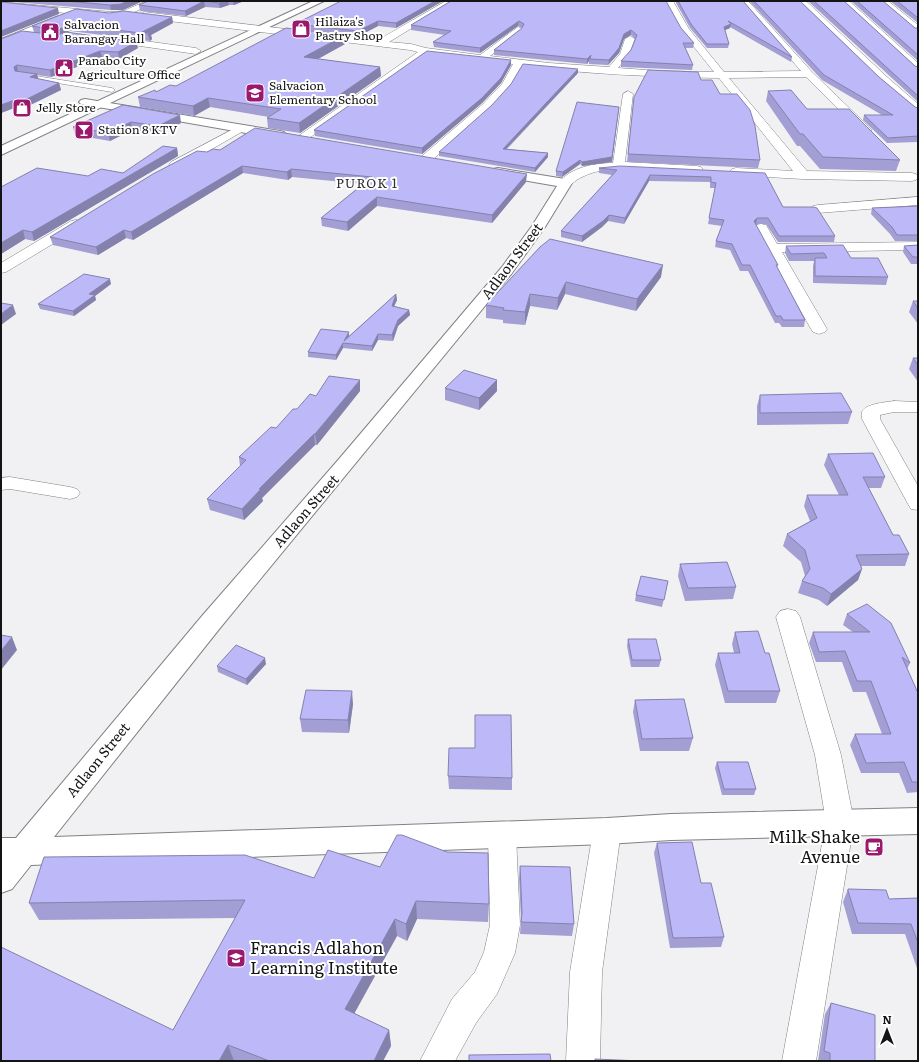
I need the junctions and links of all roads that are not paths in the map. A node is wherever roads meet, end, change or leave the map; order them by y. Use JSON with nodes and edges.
{"nodes":[{"id":1,"x":29,"y":1,"type":"edge"},
{"id":2,"x":154,"y":1,"type":"edge"},
{"id":3,"x":304,"y":1,"type":"edge"},
{"id":4,"x":320,"y":1,"type":"edge"},
{"id":5,"x":452,"y":1,"type":"edge"},
{"id":6,"x":669,"y":1,"type":"edge"},
{"id":7,"x":744,"y":1,"type":"edge"},
{"id":8,"x":801,"y":1,"type":"edge"},
{"id":9,"x":844,"y":1,"type":"edge"},
{"id":10,"x":882,"y":1,"type":"edge"},
{"id":11,"x":1,"y":4,"type":"edge"},
{"id":12,"x":18,"y":6,"type":"junction"},
{"id":13,"x":78,"y":12,"type":"junction"},
{"id":14,"x":125,"y":13,"type":"junction"},
{"id":15,"x":248,"y":27,"type":"junction"},
{"id":16,"x":261,"y":29,"type":"junction"},
{"id":17,"x":918,"y":29,"type":"edge"},
{"id":18,"x":518,"y":30,"type":"edge"},
{"id":19,"x":20,"y":34,"type":"junction"},
{"id":20,"x":34,"y":36,"type":"edge"},
{"id":21,"x":102,"y":39,"type":"edge"},
{"id":22,"x":630,"y":39,"type":"edge"},
{"id":23,"x":1,"y":42,"type":"edge"},
{"id":24,"x":380,"y":43,"type":"junction"},
{"id":25,"x":196,"y":51,"type":"junction"},
{"id":26,"x":424,"y":51,"type":"junction"},
{"id":27,"x":859,"y":56,"type":"junction"},
{"id":28,"x":874,"y":56,"type":"edge"},
{"id":29,"x":890,"y":56,"type":"edge"},
{"id":30,"x":905,"y":56,"type":"junction"},
{"id":31,"x":918,"y":56,"type":"edge"},
{"id":32,"x":482,"y":58,"type":"junction"},
{"id":33,"x":172,"y":62,"type":"junction"},
{"id":34,"x":519,"y":62,"type":"junction"},
{"id":35,"x":185,"y":64,"type":"junction"},
{"id":36,"x":918,"y":68,"type":"edge"},
{"id":37,"x":611,"y":71,"type":"junction"},
{"id":38,"x":809,"y":74,"type":"junction"},
{"id":39,"x":19,"y":75,"type":"edge"},
{"id":40,"x":721,"y":75,"type":"junction"},
{"id":41,"x":112,"y":90,"type":"junction"},
{"id":42,"x":628,"y":94,"type":"dead end"},
{"id":43,"x":85,"y":102,"type":"junction"},
{"id":44,"x":100,"y":105,"type":"junction"},
{"id":45,"x":918,"y":109,"type":"edge"},
{"id":46,"x":241,"y":128,"type":"junction"},
{"id":47,"x":301,"y":138,"type":"junction"},
{"id":48,"x":875,"y":139,"type":"edge"},
{"id":49,"x":1,"y":141,"type":"edge"},
{"id":50,"x":316,"y":141,"type":"edge"},
{"id":51,"x":1,"y":152,"type":"edge"},
{"id":52,"x":422,"y":159,"type":"joint"},
{"id":53,"x":441,"y":162,"type":"edge"},
{"id":54,"x":619,"y":166,"type":"junction"},
{"id":55,"x":901,"y":166,"type":"edge"},
{"id":56,"x":488,"y":170,"type":"edge"},
{"id":57,"x":707,"y":170,"type":"edge"},
{"id":58,"x":166,"y":171,"type":"edge"},
{"id":59,"x":721,"y":171,"type":"edge"},
{"id":60,"x":803,"y":175,"type":"junction"},
{"id":61,"x":915,"y":180,"type":"edge"},
{"id":62,"x":565,"y":183,"type":"junction"},
{"id":63,"x":918,"y":201,"type":"edge"},
{"id":64,"x":818,"y":208,"type":"edge"},
{"id":65,"x":86,"y":218,"type":"edge"},
{"id":66,"x":761,"y":228,"type":"dead end"},
{"id":67,"x":918,"y":246,"type":"edge"},
{"id":68,"x":773,"y":248,"type":"junction"},
{"id":69,"x":1,"y":269,"type":"edge"},
{"id":70,"x":819,"y":329,"type":"dead end"},
{"id":71,"x":918,"y":407,"type":"edge"},
{"id":72,"x":1,"y":484,"type":"edge"},
{"id":73,"x":70,"y":493,"type":"dead end"},
{"id":74,"x":918,"y":504,"type":"edge"},
{"id":75,"x":788,"y":617,"type":"dead end"},
{"id":76,"x":918,"y":821,"type":"edge"},
{"id":77,"x":840,"y":822,"type":"junction"},
{"id":78,"x":607,"y":831,"type":"junction"},
{"id":79,"x":502,"y":835,"type":"junction"},
{"id":80,"x":12,"y":852,"type":"edge"},
{"id":81,"x":1,"y":879,"type":"edge"},
{"id":82,"x":437,"y":1061,"type":"edge"},
{"id":83,"x":583,"y":1061,"type":"edge"},
{"id":84,"x":799,"y":1061,"type":"edge"}],
"edges":[{"from":1,"to":12,"type":"street"},
{"from":2,"to":14,"type":"street"},
{"from":3,"to":15,"type":"main road"},
{"from":4,"to":16,"type":"main road"},
{"from":5,"to":24,"type":"street"},
{"from":6,"to":40,"type":"street"},
{"from":7,"to":38,"type":"street"},
{"from":8,"to":27,"type":"street"},
{"from":9,"to":30,"type":"street"},
{"from":10,"to":17,"type":"street"},
{"from":11,"to":12,"type":"street"},
{"from":12,"to":13,"type":"street"},
{"from":13,"to":14,"type":"street"},
{"from":13,"to":19,"type":"street"},
{"from":14,"to":15,"type":"street"},
{"from":15,"to":16,"type":"street"},
{"from":15,"to":25,"type":"main road"},
{"from":16,"to":24,"type":"street"},
{"from":16,"to":35,"type":"main road"},
{"from":18,"to":32,"type":"street"},
{"from":19,"to":20,"type":"lane"},
{"from":19,"to":23,"type":"street"},
{"from":21,"to":25,"type":"street"},
{"from":22,"to":37,"type":"street"},
{"from":24,"to":26,"type":"street"},
{"from":25,"to":33,"type":"main road"},
{"from":26,"to":32,"type":"street"},
{"from":26,"to":47,"type":"street"},
{"from":27,"to":28,"type":"street"},
{"from":27,"to":45,"type":"street"},
{"from":29,"to":30,"type":"street"},
{"from":30,"to":31,"type":"street"},
{"from":30,"to":36,"type":"street"},
{"from":32,"to":34,"type":"street"},
{"from":33,"to":35,"type":"main road"},
{"from":33,"to":41,"type":"main road"},
{"from":34,"to":37,"type":"street"},
{"from":34,"to":52,"type":"street"},
{"from":35,"to":44,"type":"main road"},
{"from":37,"to":40,"type":"street"},
{"from":38,"to":40,"type":"street"},
{"from":38,"to":48,"type":"street"},
{"from":39,"to":41,"type":"lane"},
{"from":40,"to":60,"type":"street"},
{"from":41,"to":43,"type":"main road"},
{"from":42,"to":54,"type":"street"},
{"from":43,"to":44,"type":"main road"},
{"from":43,"to":49,"type":"main road"},
{"from":44,"to":46,"type":"main road"},
{"from":44,"to":51,"type":"main road"},
{"from":46,"to":47,"type":"main road"},
{"from":46,"to":58,"type":"street"},
{"from":47,"to":50,"type":"main road"},
{"from":52,"to":53,"type":"main road"},
{"from":54,"to":57,"type":"street","name":"Adlaon Street"},
{"from":54,"to":62,"type":"street","name":"Adlaon Street"},
{"from":55,"to":61,"type":"street"},
{"from":56,"to":62,"type":"main road"},
{"from":59,"to":60,"type":"street"},
{"from":60,"to":61,"type":"street"},
{"from":62,"to":80,"type":"main road","name":"Adlaon Street"},
{"from":63,"to":64,"type":"street"},
{"from":65,"to":69,"type":"street"},
{"from":66,"to":68,"type":"street"},
{"from":67,"to":68,"type":"street"},
{"from":68,"to":70,"type":"street"},
{"from":71,"to":74,"type":"street"},
{"from":72,"to":73,"type":"street"},
{"from":75,"to":77,"type":"street"},
{"from":76,"to":77,"type":"main road"},
{"from":77,"to":78,"type":"main road"},
{"from":77,"to":84,"type":"street"},
{"from":78,"to":79,"type":"main road"},
{"from":78,"to":83,"type":"street"},
{"from":79,"to":80,"type":"main road"},
{"from":79,"to":82,"type":"street"},
{"from":80,"to":81,"type":"main road","name":"Adlaon Street"}]}
